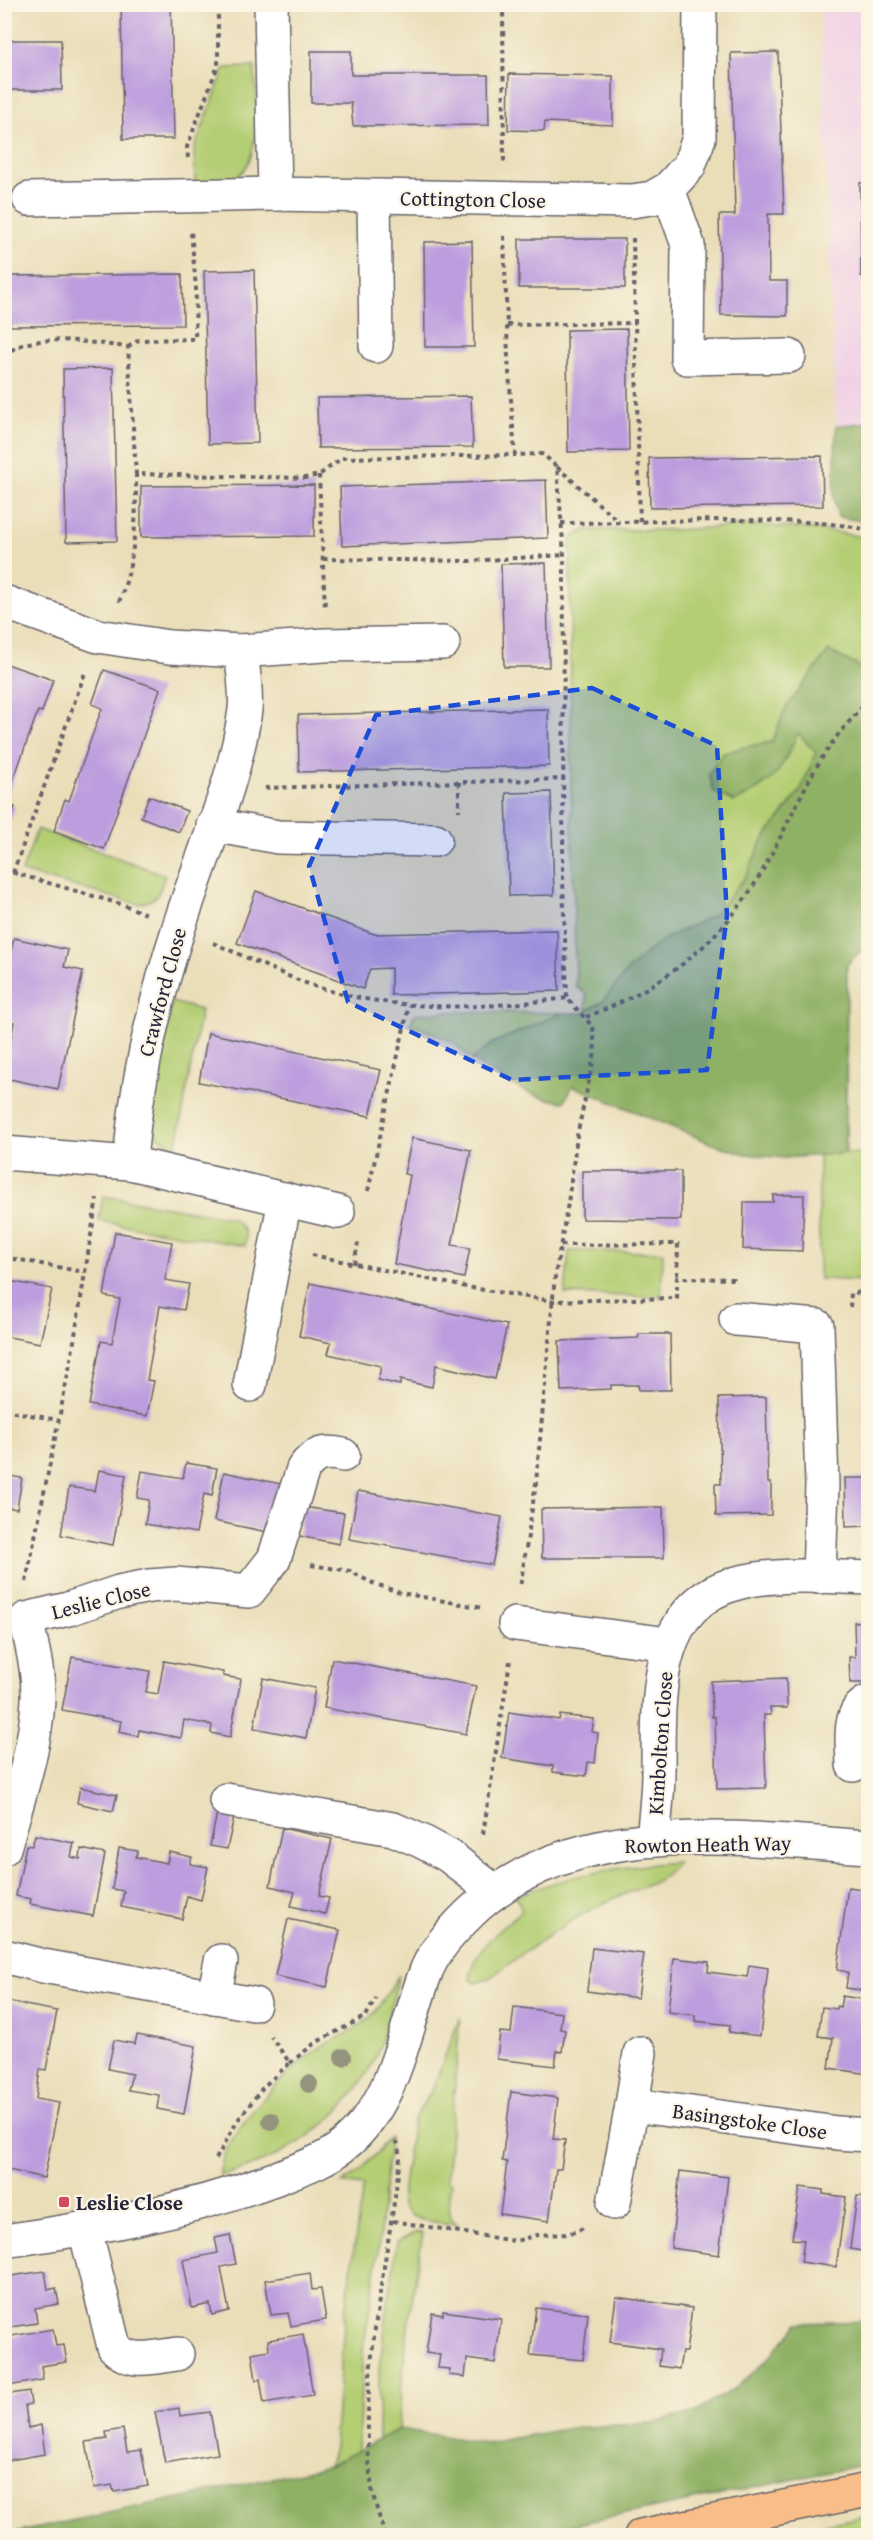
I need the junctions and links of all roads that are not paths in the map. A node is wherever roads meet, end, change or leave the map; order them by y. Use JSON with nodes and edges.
{"nodes":[{"id":1,"x":271,"y":4,"type":"edge"},
{"id":2,"x":700,"y":4,"type":"edge"},
{"id":3,"x":668,"y":189,"type":"junction"},
{"id":4,"x":275,"y":194,"type":"junction"},
{"id":5,"x":374,"y":197,"type":"junction"},
{"id":6,"x":29,"y":199,"type":"dead end"},
{"id":7,"x":376,"y":346,"type":"dead end"},
{"id":8,"x":789,"y":356,"type":"dead end"},
{"id":9,"x":4,"y":602,"type":"edge"},
{"id":10,"x":443,"y":643,"type":"dead end"},
{"id":11,"x":241,"y":651,"type":"junction"},
{"id":12,"x":213,"y":825,"type":"junction"},
{"id":13,"x":435,"y":840,"type":"dead end"},
{"id":14,"x":4,"y":1153,"type":"edge"},
{"id":15,"x":116,"y":1162,"type":"junction"},
{"id":16,"x":285,"y":1199,"type":"junction"},
{"id":17,"x":338,"y":1212,"type":"dead end"},
{"id":18,"x":736,"y":1319,"type":"road end"},
{"id":19,"x":250,"y":1385,"type":"dead end"},
{"id":20,"x":343,"y":1455,"type":"dead end"},
{"id":21,"x":819,"y":1577,"type":"junction"},
{"id":22,"x":868,"y":1578,"type":"edge"},
{"id":23,"x":15,"y":1619,"type":"edge"},
{"id":24,"x":515,"y":1619,"type":"road end"},
{"id":25,"x":669,"y":1644,"type":"junction"},
{"id":26,"x":868,"y":1702,"type":"edge"},
{"id":27,"x":853,"y":1765,"type":"dead end"},
{"id":28,"x":226,"y":1800,"type":"dead end"},
{"id":29,"x":653,"y":1840,"type":"junction"},
{"id":30,"x":868,"y":1847,"type":"edge"},
{"id":31,"x":4,"y":1848,"type":"edge"},
{"id":32,"x":498,"y":1890,"type":"junction"},
{"id":33,"x":4,"y":1956,"type":"edge"},
{"id":34,"x":221,"y":1961,"type":"dead end"},
{"id":35,"x":214,"y":1997,"type":"junction"},
{"id":36,"x":254,"y":2004,"type":"road end"},
{"id":37,"x":640,"y":2053,"type":"dead end"},
{"id":38,"x":632,"y":2105,"type":"junction"},
{"id":39,"x":868,"y":2135,"type":"edge"},
{"id":40,"x":614,"y":2203,"type":"road end"},
{"id":41,"x":85,"y":2229,"type":"junction"},
{"id":42,"x":4,"y":2241,"type":"edge"},
{"id":43,"x":177,"y":2354,"type":"dead end"},
{"id":44,"x":868,"y":2490,"type":"edge"},
{"id":45,"x":641,"y":2535,"type":"edge"}],
"edges":[{"from":1,"to":4,"type":"street"},
{"from":2,"to":3,"type":"street","name":"Cottington Close"},
{"from":3,"to":5,"type":"street","name":"Cottington Close"},
{"from":3,"to":8,"type":"street"},
{"from":4,"to":5,"type":"street","name":"Cottington Close"},
{"from":4,"to":6,"type":"street","name":"Cottington Close"},
{"from":5,"to":7,"type":"street"},
{"from":9,"to":11,"type":"street"},
{"from":10,"to":11,"type":"street"},
{"from":11,"to":12,"type":"street","name":"Crawford Close"},
{"from":12,"to":13,"type":"street"},
{"from":12,"to":15,"type":"street","name":"Crawford Close"},
{"from":14,"to":15,"type":"street"},
{"from":15,"to":16,"type":"street"},
{"from":16,"to":17,"type":"street"},
{"from":16,"to":19,"type":"street"},
{"from":18,"to":21,"type":"street"},
{"from":20,"to":23,"type":"street","name":"Leslie Close"},
{"from":21,"to":22,"type":"street","name":"Kimbolton Close"},
{"from":21,"to":25,"type":"street","name":"Kimbolton Close"},
{"from":23,"to":31,"type":"street","name":"Leslie Close"},
{"from":24,"to":25,"type":"street"},
{"from":25,"to":29,"type":"street","name":"Kimbolton Close"},
{"from":26,"to":27,"type":"street"},
{"from":28,"to":32,"type":"street"},
{"from":29,"to":30,"type":"street","name":"Rowton Heath Way"},
{"from":29,"to":32,"type":"street","name":"Rowton Heath Way"},
{"from":32,"to":41,"type":"street","name":"Rowton Heath Way"},
{"from":33,"to":35,"type":"street"},
{"from":34,"to":35,"type":"street"},
{"from":35,"to":36,"type":"street"},
{"from":37,"to":38,"type":"street"},
{"from":38,"to":39,"type":"street","name":"Basingstoke Close"},
{"from":38,"to":40,"type":"street"},
{"from":41,"to":42,"type":"street","name":"Rowton Heath Way"},
{"from":41,"to":43,"type":"street"},
{"from":44,"to":45,"type":"main road"}]}
